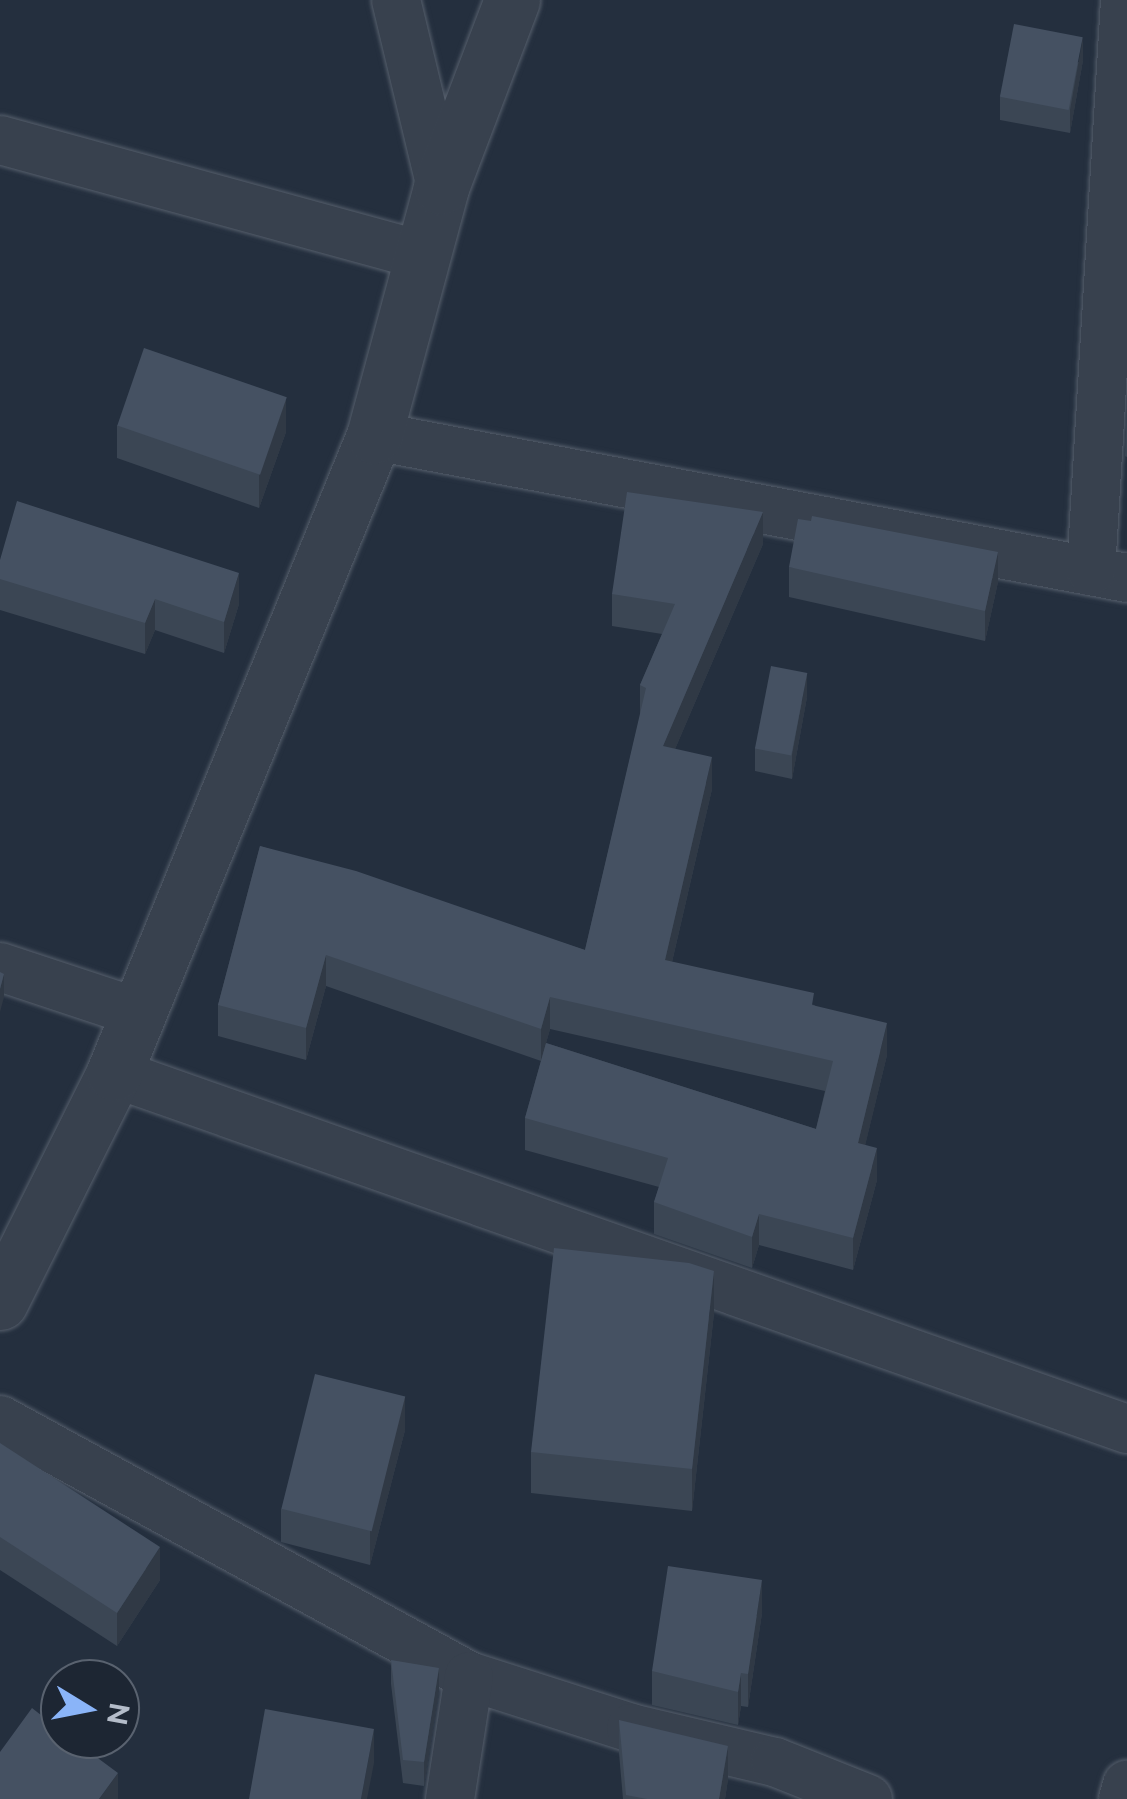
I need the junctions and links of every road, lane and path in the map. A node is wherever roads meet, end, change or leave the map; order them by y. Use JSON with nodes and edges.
{"nodes":[{"id":1,"x":396,"y":0,"type":"edge"},
{"id":2,"x":512,"y":0,"type":"edge"},
{"id":3,"x":1124,"y":0,"type":"edge"},
{"id":4,"x":0,"y":140,"type":"edge"},
{"id":5,"x":441,"y":187,"type":"junction"},
{"id":6,"x":424,"y":256,"type":"junction"},
{"id":7,"x":374,"y":436,"type":"junction"},
{"id":8,"x":1109,"y":574,"type":"edge"},
{"id":9,"x":0,"y":966,"type":"edge"},
{"id":10,"x":139,"y":1012,"type":"junction"},
{"id":11,"x":114,"y":1073,"type":"junction"},
{"id":12,"x":0,"y":1302,"type":"edge"},
{"id":13,"x":0,"y":1420,"type":"edge"},
{"id":14,"x":1127,"y":1430,"type":"edge"},
{"id":15,"x":469,"y":1676,"type":"junction"},
{"id":16,"x":1127,"y":1785,"type":"edge"},
{"id":17,"x":450,"y":1799,"type":"edge"},
{"id":18,"x":868,"y":1799,"type":"edge"},
{"id":19,"x":1123,"y":1799,"type":"edge"}],
"edges":[{"from":1,"to":5,"type":"street"},
{"from":2,"to":5,"type":"street"},
{"from":3,"to":8,"type":"street"},
{"from":4,"to":6,"type":"street"},
{"from":5,"to":6,"type":"street"},
{"from":6,"to":7,"type":"street"},
{"from":7,"to":8,"type":"street"},
{"from":7,"to":10,"type":"street"},
{"from":9,"to":10,"type":"street"},
{"from":10,"to":11,"type":"street"},
{"from":11,"to":12,"type":"street"},
{"from":11,"to":14,"type":"street"},
{"from":13,"to":15,"type":"street"},
{"from":15,"to":17,"type":"street"},
{"from":15,"to":18,"type":"street"},
{"from":16,"to":19,"type":"street"}]}
